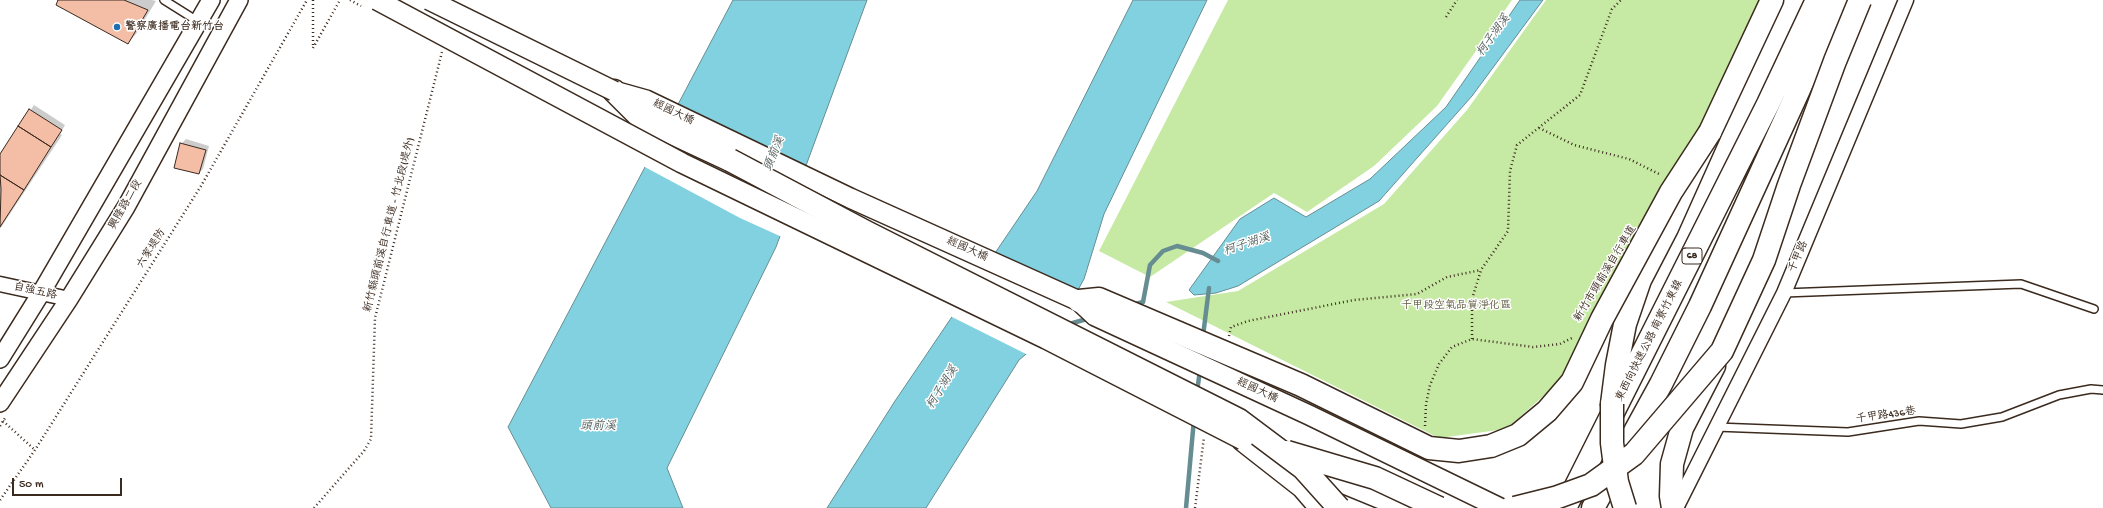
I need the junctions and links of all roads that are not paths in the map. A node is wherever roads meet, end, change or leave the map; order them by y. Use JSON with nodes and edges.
{"nodes":[{"id":1,"x":164,"y":0,"type":"edge"},
{"id":2,"x":211,"y":0,"type":"edge"},
{"id":3,"x":239,"y":0,"type":"edge"},
{"id":4,"x":377,"y":0,"type":"edge"},
{"id":5,"x":429,"y":0,"type":"edge"},
{"id":6,"x":1772,"y":0,"type":"edge"},
{"id":7,"x":1860,"y":0,"type":"edge"},
{"id":8,"x":1906,"y":0,"type":"edge"},
{"id":9,"x":1827,"y":3,"type":"edge"},
{"id":10,"x":199,"y":22,"type":"junction"},
{"id":11,"x":614,"y":91,"type":"junction"},
{"id":12,"x":1710,"y":132,"type":"junction"},
{"id":13,"x":0,"y":284,"type":"edge"},
{"id":14,"x":41,"y":293,"type":"junction"},
{"id":15,"x":1784,"y":293,"type":"junction"},
{"id":16,"x":69,"y":299,"type":"junction"},
{"id":17,"x":1079,"y":301,"type":"junction"},
{"id":18,"x":2094,"y":309,"type":"dead end"},
{"id":19,"x":1722,"y":351,"type":"junction"},
{"id":20,"x":0,"y":359,"type":"edge"},
{"id":21,"x":2103,"y":390,"type":"edge"},
{"id":22,"x":0,"y":404,"type":"edge"},
{"id":23,"x":1716,"y":427,"type":"junction"},
{"id":24,"x":1243,"y":440,"type":"junction"},
{"id":25,"x":1321,"y":508,"type":"edge"},
{"id":26,"x":1339,"y":508,"type":"edge"},
{"id":27,"x":1403,"y":508,"type":"edge"},
{"id":28,"x":1439,"y":508,"type":"edge"},
{"id":29,"x":1500,"y":508,"type":"edge"},
{"id":30,"x":1515,"y":508,"type":"edge"},
{"id":31,"x":1565,"y":508,"type":"edge"},
{"id":32,"x":1593,"y":508,"type":"edge"},
{"id":33,"x":1625,"y":508,"type":"edge"},
{"id":34,"x":1673,"y":508,"type":"edge"},
{"id":35,"x":1676,"y":508,"type":"edge"}],
"edges":[{"from":1,"to":10,"type":"lane"},
{"from":2,"to":10,"type":"street"},
{"from":3,"to":16,"type":"street","name":"興隆路二段"},
{"from":4,"to":24,"type":"main road","bridge":true},
{"from":5,"to":11,"type":"main road","name":"經國大橋","bridge":true},
{"from":6,"to":12,"type":"highway"},
{"from":7,"to":19,"type":"highway","bridge":true},
{"from":8,"to":15,"type":"street","name":"千甲路"},
{"from":9,"to":31,"type":"highway","name":"東西向快速公路 南寮竹東線","number":"68"},
{"from":9,"to":32,"type":"highway","name":"東西向快速公路 南寮竹東線","number":"68"},
{"from":10,"to":14,"type":"street"},
{"from":11,"to":17,"type":"main road","name":"經國大橋"},
{"from":11,"to":26,"type":"highway","bridge":true},
{"from":12,"to":17,"type":"highway","bridge":true},
{"from":12,"to":33,"type":"highway","bridge":true},
{"from":13,"to":14,"type":"street","name":"自強五路"},
{"from":14,"to":16,"type":"street","name":"自強五路"},
{"from":14,"to":20,"type":"street"},
{"from":15,"to":18,"type":"lane"},
{"from":15,"to":23,"type":"street","name":"千甲路"},
{"from":16,"to":22,"type":"street","name":"興隆路二段"},
{"from":17,"to":29,"type":"main road","name":"經國大橋","bridge":true},
{"from":19,"to":30,"type":"highway","bridge":true},
{"from":19,"to":34,"type":"highway","bridge":true},
{"from":21,"to":23,"type":"lane","name":"千甲路436巷"},
{"from":23,"to":35,"type":"street","name":"千甲路"},
{"from":24,"to":25,"type":"highway"},
{"from":24,"to":27,"type":"main road","bridge":true},
{"from":24,"to":28,"type":"highway","bridge":true}]}
